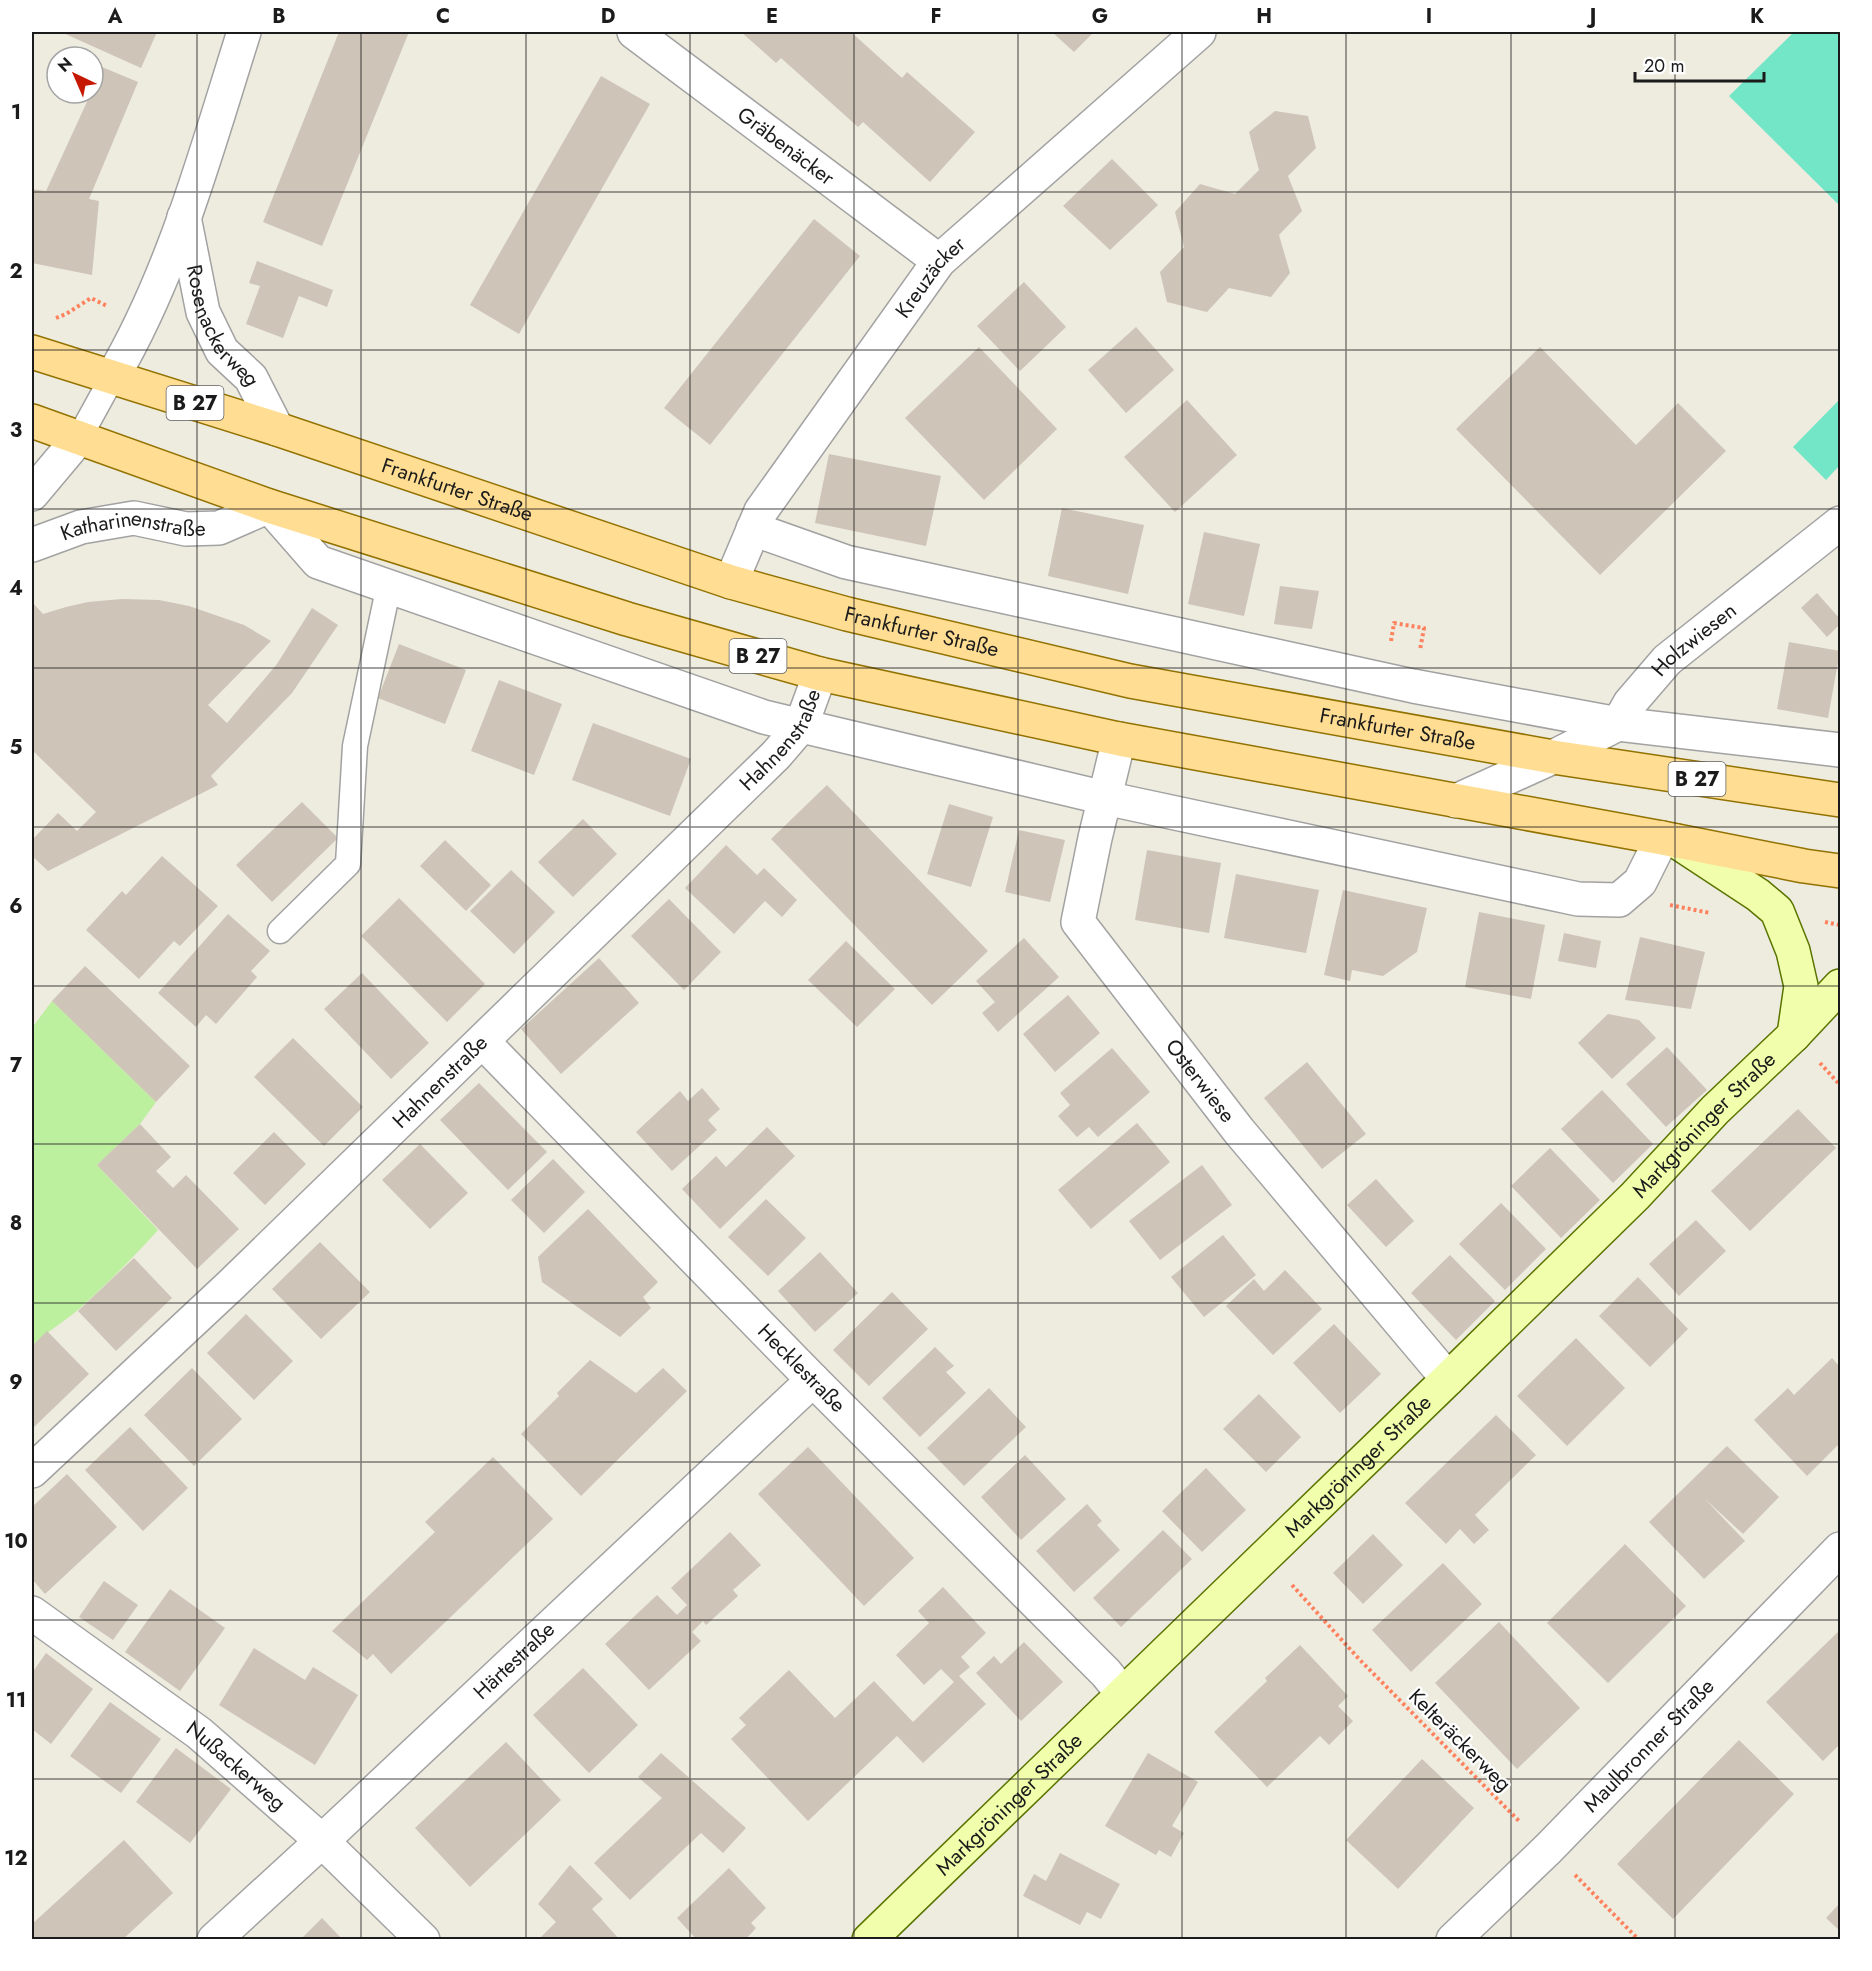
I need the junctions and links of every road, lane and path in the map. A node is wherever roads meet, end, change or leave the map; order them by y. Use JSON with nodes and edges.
{"nodes":[{"id":1,"x":243,"y":32,"type":"edge"},
{"id":2,"x":634,"y":32,"type":"edge"},
{"id":3,"x":1199,"y":32,"type":"edge"},
{"id":4,"x":184,"y":217,"type":"junction"},
{"id":5,"x":939,"y":261,"type":"junction"},
{"id":6,"x":32,"y":352,"type":"edge"},
{"id":7,"x":113,"y":376,"type":"junction"},
{"id":8,"x":32,"y":421,"type":"edge"},
{"id":9,"x":277,"y":429,"type":"junction"},
{"id":10,"x":79,"y":438,"type":"junction"},
{"id":11,"x":32,"y":494,"type":"edge"},
{"id":12,"x":269,"y":506,"type":"junction"},
{"id":13,"x":1840,"y":523,"type":"edge"},
{"id":14,"x":753,"y":529,"type":"junction"},
{"id":15,"x":32,"y":545,"type":"edge"},
{"id":16,"x":731,"y":582,"type":"junction"},
{"id":17,"x":389,"y":585,"type":"junction"},
{"id":18,"x":820,"y":674,"type":"junction"},
{"id":19,"x":1618,"y":724,"type":"junction"},
{"id":20,"x":801,"y":726,"type":"junction"},
{"id":21,"x":1119,"y":739,"type":"junction"},
{"id":22,"x":1840,"y":750,"type":"edge"},
{"id":23,"x":1553,"y":757,"type":"junction"},
{"id":24,"x":1106,"y":798,"type":"junction"},
{"id":25,"x":1840,"y":800,"type":"edge"},
{"id":26,"x":1456,"y":801,"type":"junction"},
{"id":27,"x":1669,"y":839,"type":"junction"},
{"id":28,"x":1840,"y":871,"type":"edge"},
{"id":29,"x":280,"y":931,"type":"dead end"},
{"id":30,"x":1840,"y":986,"type":"edge"},
{"id":31,"x":1794,"y":1035,"type":"junction"},
{"id":32,"x":483,"y":1042,"type":"junction"},
{"id":33,"x":1448,"y":1379,"type":"junction"},
{"id":34,"x":813,"y":1380,"type":"junction"},
{"id":35,"x":32,"y":1471,"type":"edge"},
{"id":36,"x":1840,"y":1549,"type":"edge"},
{"id":37,"x":1265,"y":1556,"type":"junction"},
{"id":38,"x":32,"y":1613,"type":"edge"},
{"id":39,"x":1122,"y":1693,"type":"junction"},
{"id":40,"x":322,"y":1841,"type":"junction"},
{"id":41,"x":1548,"y":1849,"type":"junction"},
{"id":42,"x":214,"y":1940,"type":"edge"},
{"id":43,"x":423,"y":1940,"type":"edge"},
{"id":44,"x":869,"y":1940,"type":"edge"},
{"id":45,"x":1453,"y":1940,"type":"edge"},
{"id":46,"x":1639,"y":1940,"type":"edge"}],
"edges":[{"from":1,"to":4,"type":"street","name":"Rosenackerweg"},
{"from":2,"to":5,"type":"street","name":"Gräbenäcker"},
{"from":3,"to":5,"type":"street","name":"Kreuzäcker"},
{"from":4,"to":7,"type":"street","name":"Rosenackerweg"},
{"from":4,"to":9,"type":"street","name":"Rosenackerweg"},
{"from":5,"to":14,"type":"street","name":"Kreuzäcker"},
{"from":6,"to":7,"type":"main road","name":"Frankfurter Straße","number":"B 27"},
{"from":7,"to":9,"type":"main road","name":"Frankfurter Straße","number":"B 27"},
{"from":7,"to":10,"type":"lane"},
{"from":8,"to":10,"type":"main road","number":"B 27"},
{"from":9,"to":16,"type":"main road","name":"Frankfurter Straße","number":"B 27"},
{"from":10,"to":11,"type":"street"},
{"from":10,"to":12,"type":"main road","number":"B 27"},
{"from":12,"to":15,"type":"street","name":"Katharinenstraße"},
{"from":12,"to":17,"type":"street"},
{"from":12,"to":18,"type":"main road","number":"B 27"},
{"from":13,"to":19,"type":"street","name":"Holzwiesen"},
{"from":14,"to":16,"type":"street","name":"Kreuzäcker"},
{"from":14,"to":19,"type":"street"},
{"from":16,"to":23,"type":"main road","name":"Frankfurter Straße","number":"B 27"},
{"from":17,"to":20,"type":"street"},
{"from":17,"to":29,"type":"lane"},
{"from":18,"to":20,"type":"street","name":"Hahnenstraße"},
{"from":18,"to":21,"type":"main road","number":"B 27"},
{"from":19,"to":22,"type":"street"},
{"from":19,"to":23,"type":"street"},
{"from":20,"to":24,"type":"street"},
{"from":20,"to":32,"type":"street","name":"Hahnenstraße"},
{"from":21,"to":24,"type":"street","name":"Osterwiese"},
{"from":21,"to":26,"type":"main road","number":"B 27"},
{"from":23,"to":25,"type":"main road","name":"Frankfurter Straße","number":"B 27"},
{"from":23,"to":26,"type":"street"},
{"from":24,"to":27,"type":"street"},
{"from":24,"to":33,"type":"street","name":"Osterwiese"},
{"from":26,"to":27,"type":"main road","number":"B 27"},
{"from":27,"to":28,"type":"main road","number":"B 27"},
{"from":27,"to":31,"type":"main road"},
{"from":30,"to":31,"type":"main road","name":"Markgröninger Straße"},
{"from":31,"to":33,"type":"main road","name":"Markgröninger Straße"},
{"from":32,"to":34,"type":"street","name":"Hecklestraße"},
{"from":32,"to":35,"type":"street","name":"Hahnenstraße"},
{"from":33,"to":37,"type":"main road","name":"Markgröninger Straße"},
{"from":34,"to":39,"type":"street","name":"Hecklestraße"},
{"from":34,"to":40,"type":"street","name":"Härtestraße"},
{"from":36,"to":41,"type":"street","name":"Maulbronner Straße"},
{"from":37,"to":39,"type":"main road","name":"Markgröninger Straße"},
{"from":37,"to":41,"type":"path","name":"Kelteräckerweg"},
{"from":38,"to":40,"type":"street","name":"Nußackerweg"},
{"from":39,"to":44,"type":"main road","name":"Markgröninger Straße"},
{"from":40,"to":42,"type":"street","name":"Härtestraße"},
{"from":40,"to":43,"type":"street","name":"Nußackerweg"},
{"from":41,"to":45,"type":"street","name":"Maulbronner Straße"},
{"from":41,"to":46,"type":"path","name":"Kelteräckerweg"}]}
